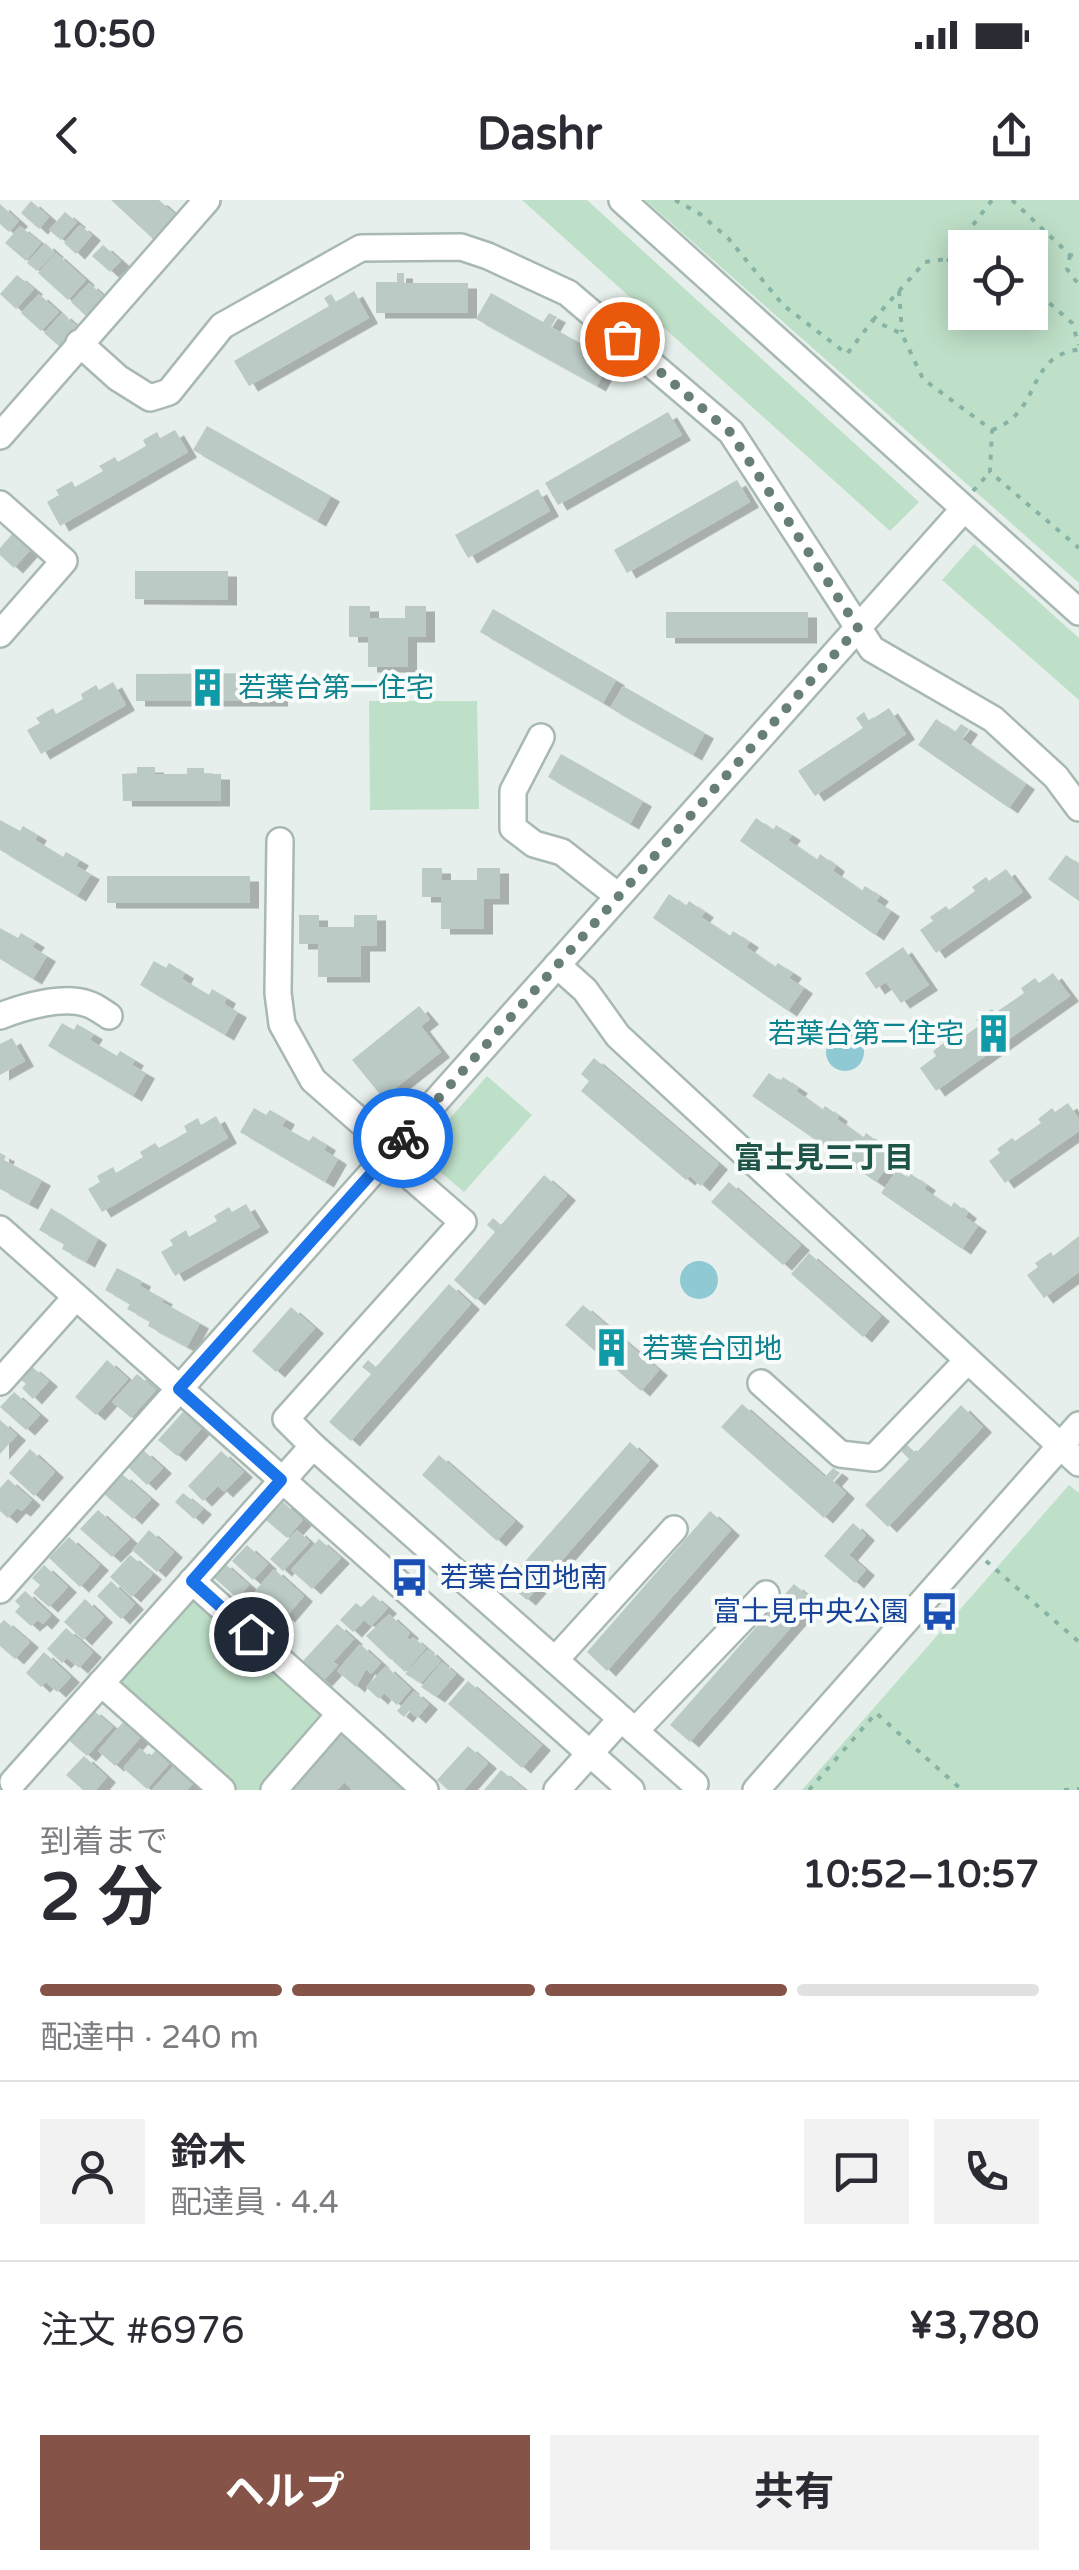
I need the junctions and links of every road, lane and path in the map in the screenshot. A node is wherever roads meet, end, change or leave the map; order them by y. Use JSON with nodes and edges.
{"nodes":[{"id":1,"x":207,"y":200,"type":"edge"},
{"id":2,"x":622,"y":200,"type":"edge"},
{"id":3,"x":676,"y":200,"type":"edge"},
{"id":4,"x":992,"y":200,"type":"edge"},
{"id":5,"x":1012,"y":200,"type":"edge"},
{"id":6,"x":1070,"y":255,"type":"junction"},
{"id":7,"x":1079,"y":258,"type":"edge"},
{"id":8,"x":947,"y":259,"type":"joint"},
{"id":9,"x":1079,"y":285,"type":"edge"},
{"id":10,"x":899,"y":292,"type":"junction"},
{"id":11,"x":1048,"y":301,"type":"edge"},
{"id":12,"x":874,"y":320,"type":"junction"},
{"id":13,"x":902,"y":334,"type":"junction"},
{"id":14,"x":79,"y":343,"type":"junction"},
{"id":15,"x":1079,"y":347,"type":"edge"},
{"id":16,"x":992,"y":430,"type":"junction"},
{"id":17,"x":0,"y":436,"type":"edge"},
{"id":18,"x":0,"y":504,"type":"edge"},
{"id":19,"x":963,"y":510,"type":"junction"},
{"id":20,"x":1079,"y":548,"type":"edge"},
{"id":21,"x":1079,"y":612,"type":"edge"},
{"id":22,"x":858,"y":628,"type":"junction"},
{"id":23,"x":0,"y":634,"type":"edge"},
{"id":24,"x":541,"y":737,"type":"dead end"},
{"id":25,"x":1079,"y":808,"type":"edge"},
{"id":26,"x":280,"y":841,"type":"dead end"},
{"id":27,"x":618,"y":896,"type":"junction"},
{"id":28,"x":558,"y":964,"type":"junction"},
{"id":29,"x":0,"y":1016,"type":"edge"},
{"id":30,"x":109,"y":1016,"type":"dead end"},
{"id":31,"x":390,"y":1153,"type":"junction"},
{"id":32,"x":0,"y":1229,"type":"edge"},
{"id":33,"x":76,"y":1297,"type":"junction"},
{"id":34,"x":966,"y":1361,"type":"junction"},
{"id":35,"x":0,"y":1382,"type":"edge"},
{"id":36,"x":760,"y":1383,"type":"dead end"},
{"id":37,"x":179,"y":1389,"type":"junction"},
{"id":38,"x":1079,"y":1425,"type":"edge"},
{"id":39,"x":313,"y":1446,"type":"junction"},
{"id":40,"x":1069,"y":1455,"type":"edge"},
{"id":41,"x":281,"y":1480,"type":"junction"},
{"id":42,"x":674,"y":1528,"type":"dead end"},
{"id":43,"x":971,"y":1548,"type":"junction"},
{"id":44,"x":192,"y":1581,"type":"junction"},
{"id":45,"x":0,"y":1590,"type":"edge"},
{"id":46,"x":766,"y":1594,"type":"dead end"},
{"id":47,"x":1079,"y":1642,"type":"edge"},
{"id":48,"x":554,"y":1660,"type":"junction"},
{"id":49,"x":101,"y":1683,"type":"junction"},
{"id":50,"x":340,"y":1714,"type":"junction"},
{"id":51,"x":628,"y":1725,"type":"junction"},
{"id":52,"x":590,"y":1753,"type":"junction"},
{"id":53,"x":12,"y":1780,"type":"edge"},
{"id":54,"x":695,"y":1784,"type":"dead end"},
{"id":55,"x":1079,"y":1789,"type":"edge"},
{"id":56,"x":222,"y":1790,"type":"edge"},
{"id":57,"x":274,"y":1790,"type":"edge"},
{"id":58,"x":425,"y":1790,"type":"edge"},
{"id":59,"x":557,"y":1790,"type":"edge"},
{"id":60,"x":631,"y":1790,"type":"edge"},
{"id":61,"x":756,"y":1790,"type":"edge"},
{"id":62,"x":810,"y":1790,"type":"edge"},
{"id":63,"x":962,"y":1790,"type":"edge"},
{"id":64,"x":1064,"y":1790,"type":"edge"}],
"edges":[{"from":1,"to":14,"type":"street"},
{"from":2,"to":19,"type":"street"},
{"from":3,"to":12,"type":"path"},
{"from":4,"to":8,"type":"path"},
{"from":5,"to":6,"type":"path"},
{"from":6,"to":7,"type":"path"},
{"from":6,"to":9,"type":"path"},
{"from":8,"to":10,"type":"path"},
{"from":10,"to":12,"type":"path"},
{"from":10,"to":13,"type":"path"},
{"from":11,"to":15,"type":"path"},
{"from":12,"to":13,"type":"path"},
{"from":13,"to":16,"type":"path"},
{"from":14,"to":17,"type":"street"},
{"from":14,"to":22,"type":"street"},
{"from":15,"to":16,"type":"path"},
{"from":16,"to":20,"type":"path"},
{"from":18,"to":23,"type":"street"},
{"from":19,"to":21,"type":"street"},
{"from":19,"to":22,"type":"street"},
{"from":22,"to":25,"type":"street"},
{"from":22,"to":27,"type":"street"},
{"from":24,"to":27,"type":"street"},
{"from":26,"to":31,"type":"street"},
{"from":27,"to":28,"type":"street"},
{"from":28,"to":31,"type":"street"},
{"from":28,"to":34,"type":"street"},
{"from":29,"to":30,"type":"street"},
{"from":31,"to":37,"type":"street"},
{"from":31,"to":39,"type":"street"},
{"from":32,"to":33,"type":"street"},
{"from":33,"to":35,"type":"street"},
{"from":33,"to":37,"type":"street"},
{"from":34,"to":36,"type":"street"},
{"from":34,"to":40,"type":"street"},
{"from":37,"to":41,"type":"street"},
{"from":37,"to":45,"type":"street"},
{"from":38,"to":40,"type":"street"},
{"from":39,"to":41,"type":"street"},
{"from":39,"to":48,"type":"street"},
{"from":40,"to":43,"type":"street"},
{"from":41,"to":44,"type":"street"},
{"from":41,"to":52,"type":"street"},
{"from":42,"to":48,"type":"street"},
{"from":43,"to":47,"type":"path"},
{"from":43,"to":61,"type":"street"},
{"from":44,"to":49,"type":"street"},
{"from":44,"to":50,"type":"street"},
{"from":46,"to":51,"type":"street"},
{"from":48,"to":51,"type":"street"},
{"from":49,"to":53,"type":"street"},
{"from":49,"to":56,"type":"street"},
{"from":50,"to":57,"type":"street"},
{"from":50,"to":58,"type":"street"},
{"from":51,"to":52,"type":"street"},
{"from":51,"to":54,"type":"street"},
{"from":52,"to":59,"type":"street"},
{"from":52,"to":60,"type":"street"},
{"from":55,"to":64,"type":"path"},
{"from":62,"to":63,"type":"path"}]}
